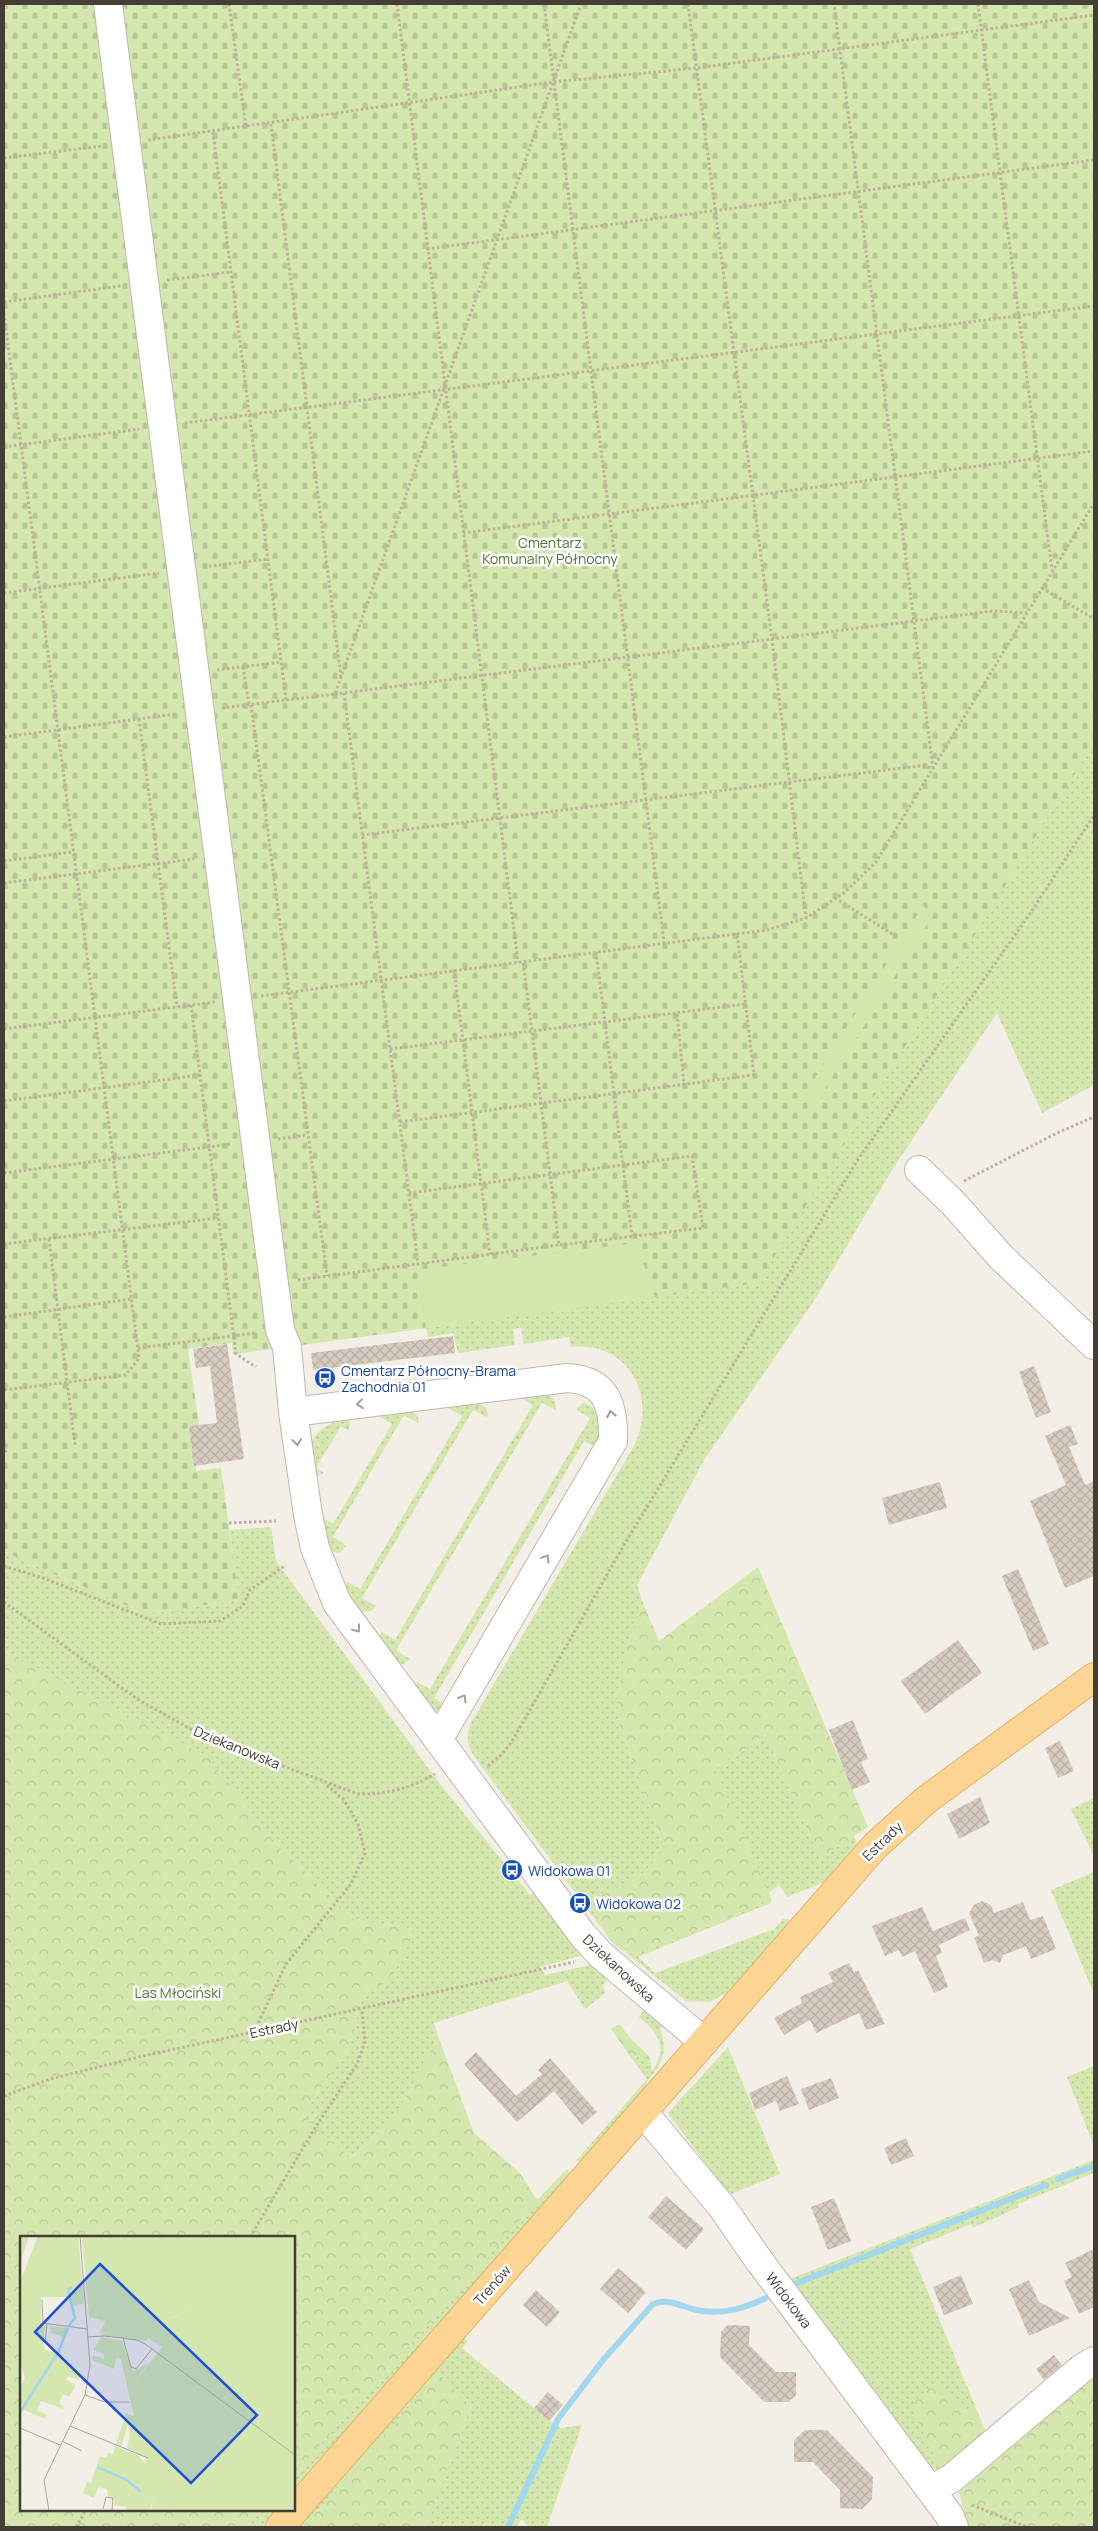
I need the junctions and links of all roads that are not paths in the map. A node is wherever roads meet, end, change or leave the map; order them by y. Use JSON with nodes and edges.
{"nodes":[{"id":1,"x":108,"y":4,"type":"edge"},
{"id":2,"x":919,"y":1170,"type":"dead end"},
{"id":3,"x":1094,"y":1344,"type":"edge"},
{"id":4,"x":293,"y":1412,"type":"junction"},
{"id":5,"x":1094,"y":1677,"type":"edge"},
{"id":6,"x":438,"y":1740,"type":"junction"},
{"id":7,"x":704,"y":2042,"type":"junction"},
{"id":8,"x":643,"y":2112,"type":"junction"},
{"id":9,"x":1094,"y":2361,"type":"edge"},
{"id":10,"x":931,"y":2490,"type":"junction"},
{"id":11,"x":295,"y":2510,"type":"edge"},
{"id":12,"x":294,"y":2511,"type":"edge"},
{"id":13,"x":280,"y":2527,"type":"edge"},
{"id":14,"x":954,"y":2527,"type":"edge"}],
"edges":[{"from":1,"to":4,"type":"street","name":"Dziekanowska"},
{"from":2,"to":3,"type":"street"},
{"from":4,"to":6,"type":"street","name":"Dziekanowska","one_way":true},
{"from":6,"to":4,"type":"street","one_way":true},
{"from":5,"to":7,"type":"main road","name":"Estrady"},
{"from":6,"to":7,"type":"street","name":"Dziekanowska"},
{"from":7,"to":8,"type":"main road","name":"Trenów"},
{"from":8,"to":10,"type":"street","name":"Widokowa"},
{"from":8,"to":11,"type":"main road","name":"Trenów"},
{"from":9,"to":10,"type":"street"},
{"from":10,"to":14,"type":"street","name":"Widokowa"},
{"from":12,"to":13,"type":"main road","name":"Trenów"}]}
